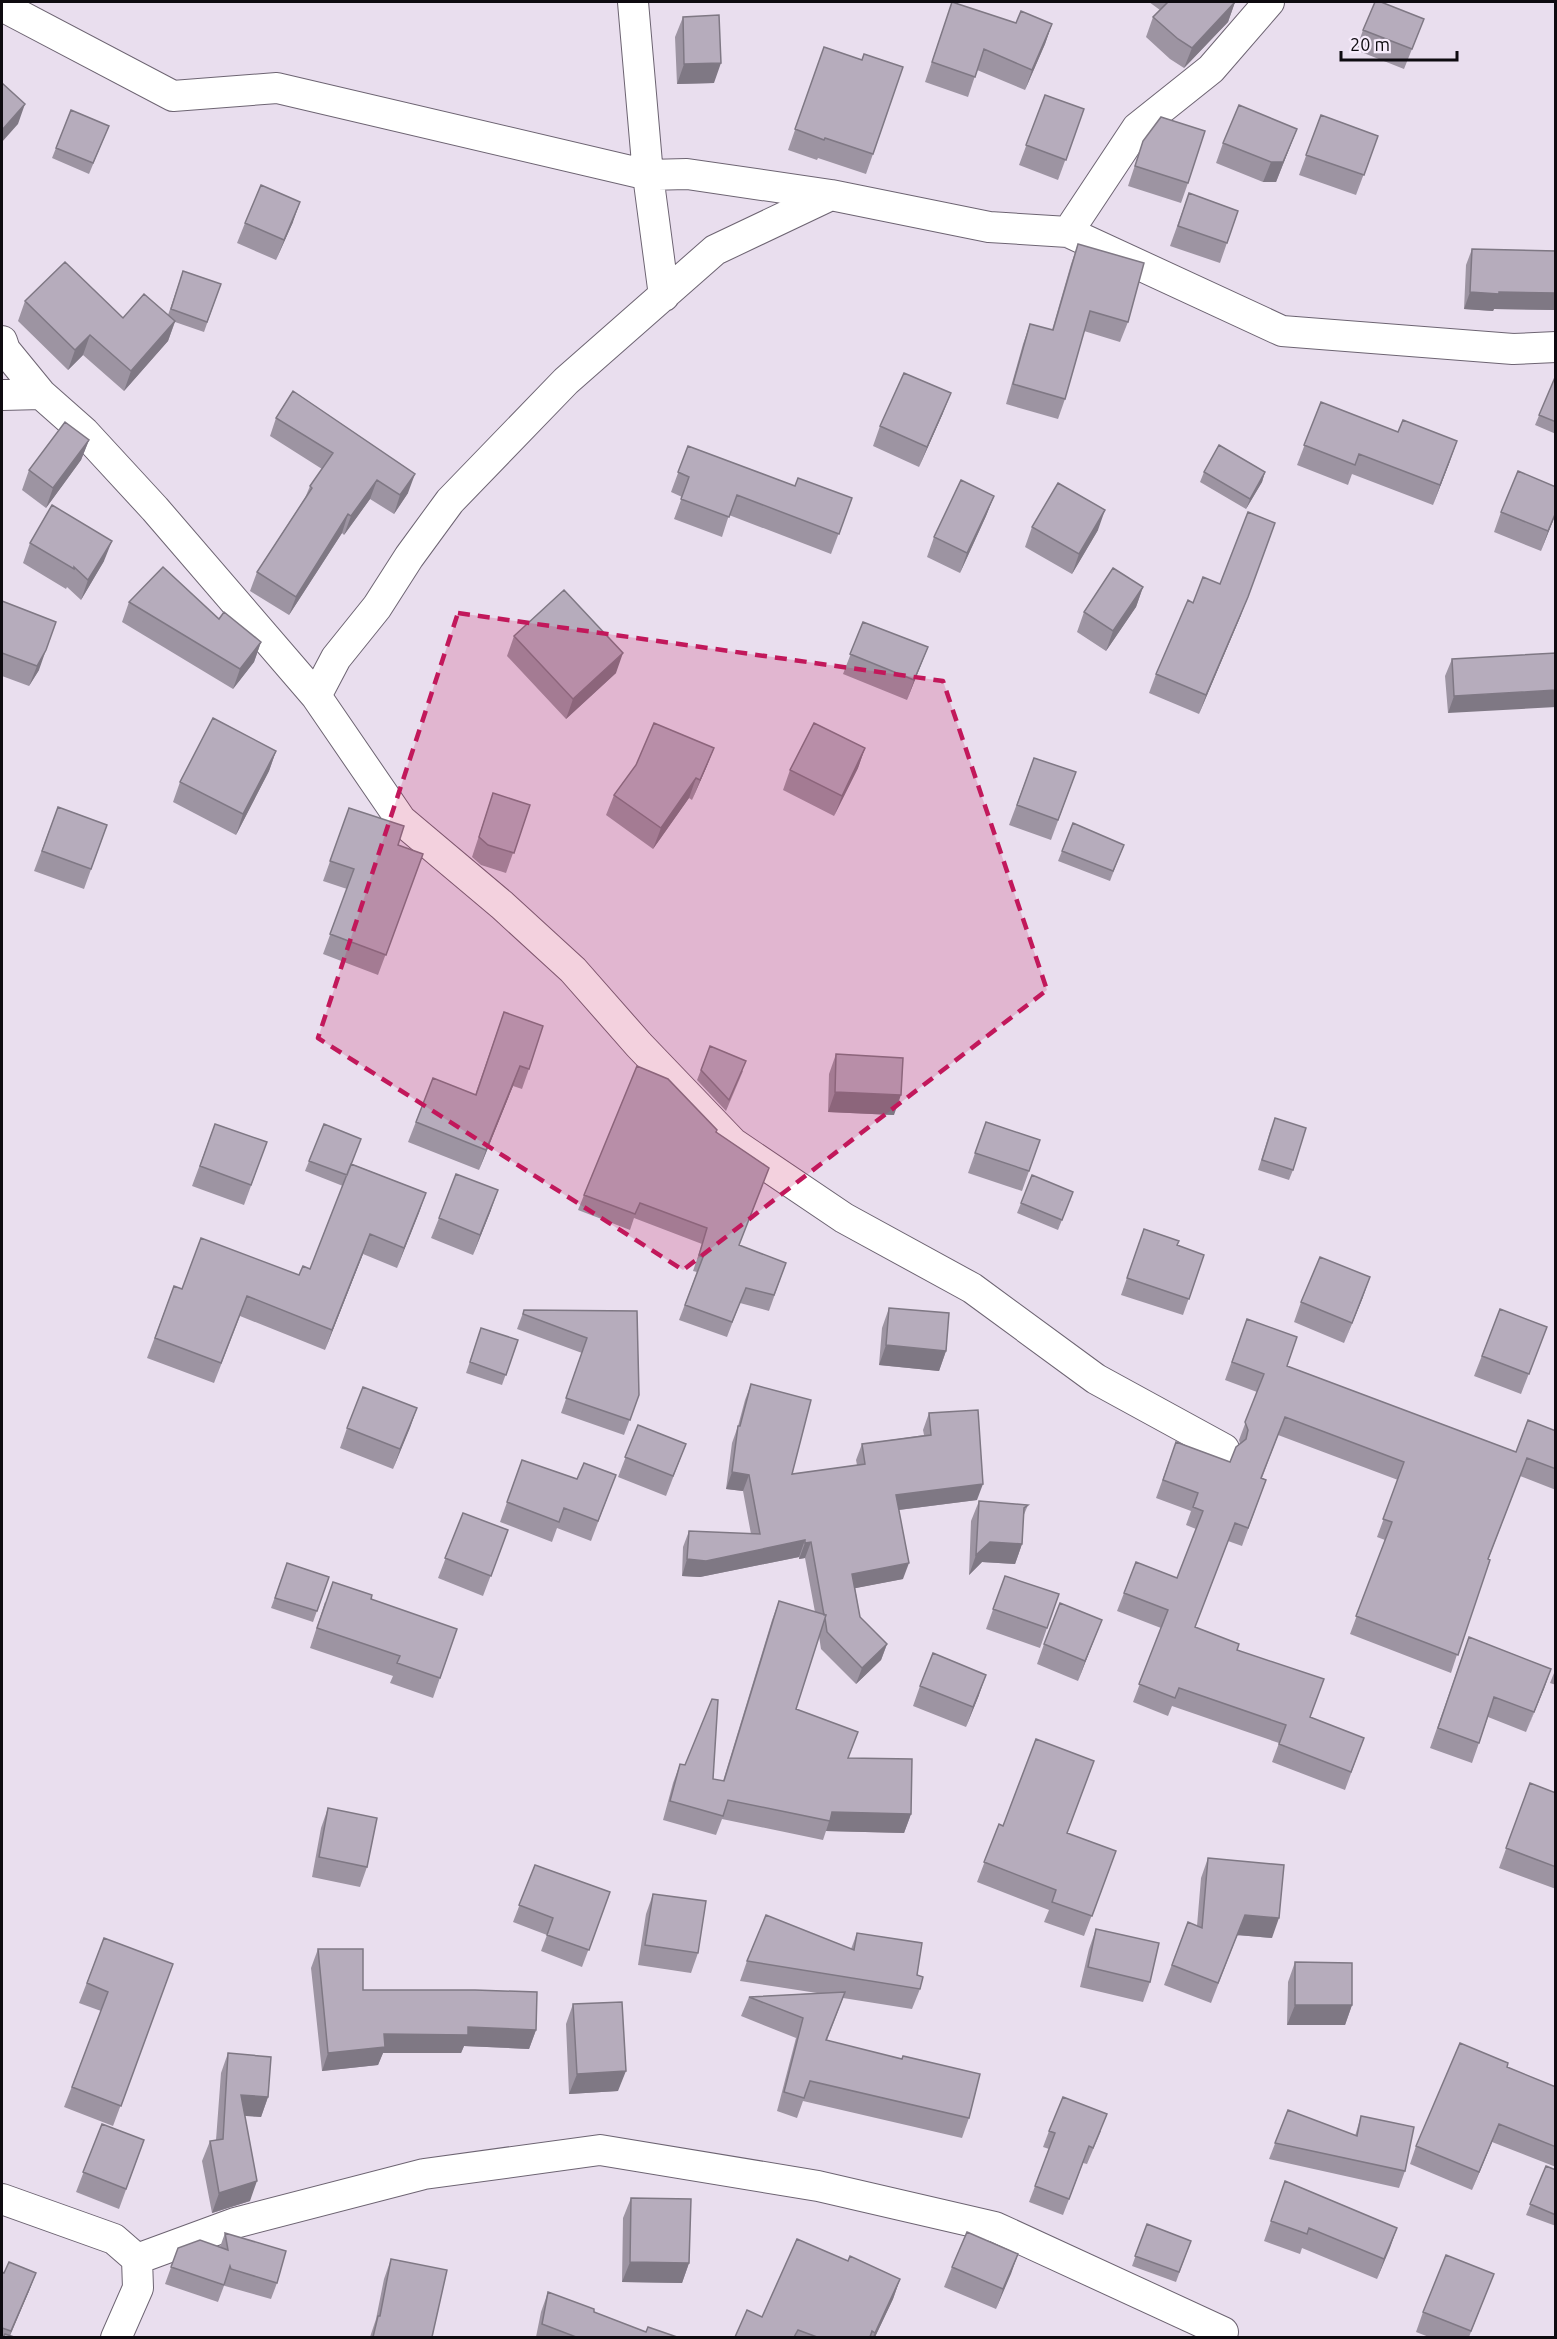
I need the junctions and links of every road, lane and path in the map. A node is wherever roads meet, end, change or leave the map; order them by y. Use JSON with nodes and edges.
{"nodes":[{"id":1,"x":633,"y":2,"type":"edge"},
{"id":2,"x":1269,"y":2,"type":"edge"},
{"id":3,"x":2,"y":6,"type":"edge"},
{"id":4,"x":648,"y":175,"type":"junction"},
{"id":5,"x":831,"y":195,"type":"junction"},
{"id":6,"x":1068,"y":232,"type":"junction"},
{"id":7,"x":664,"y":296,"type":"junction"},
{"id":8,"x":2,"y":341,"type":"edge"},
{"id":9,"x":1556,"y":347,"type":"edge"},
{"id":10,"x":40,"y":394,"type":"junction"},
{"id":11,"x":2,"y":395,"type":"edge"},
{"id":12,"x":316,"y":696,"type":"junction"},
{"id":13,"x":1224,"y":1449,"type":"dead end"},
{"id":14,"x":2,"y":2199,"type":"edge"},
{"id":15,"x":137,"y":2259,"type":"junction"},
{"id":16,"x":1223,"y":2332,"type":"dead end"},
{"id":17,"x":116,"y":2337,"type":"edge"}],
"edges":[{"from":1,"to":4,"type":"street"},
{"from":2,"to":6,"type":"street"},
{"from":3,"to":4,"type":"street"},
{"from":4,"to":5,"type":"street"},
{"from":4,"to":7,"type":"street"},
{"from":5,"to":6,"type":"street"},
{"from":5,"to":7,"type":"street"},
{"from":6,"to":9,"type":"street"},
{"from":7,"to":12,"type":"street"},
{"from":8,"to":10,"type":"street"},
{"from":10,"to":11,"type":"street"},
{"from":10,"to":12,"type":"street"},
{"from":12,"to":13,"type":"street"},
{"from":14,"to":15,"type":"street"},
{"from":15,"to":16,"type":"street"},
{"from":15,"to":17,"type":"street"}]}
